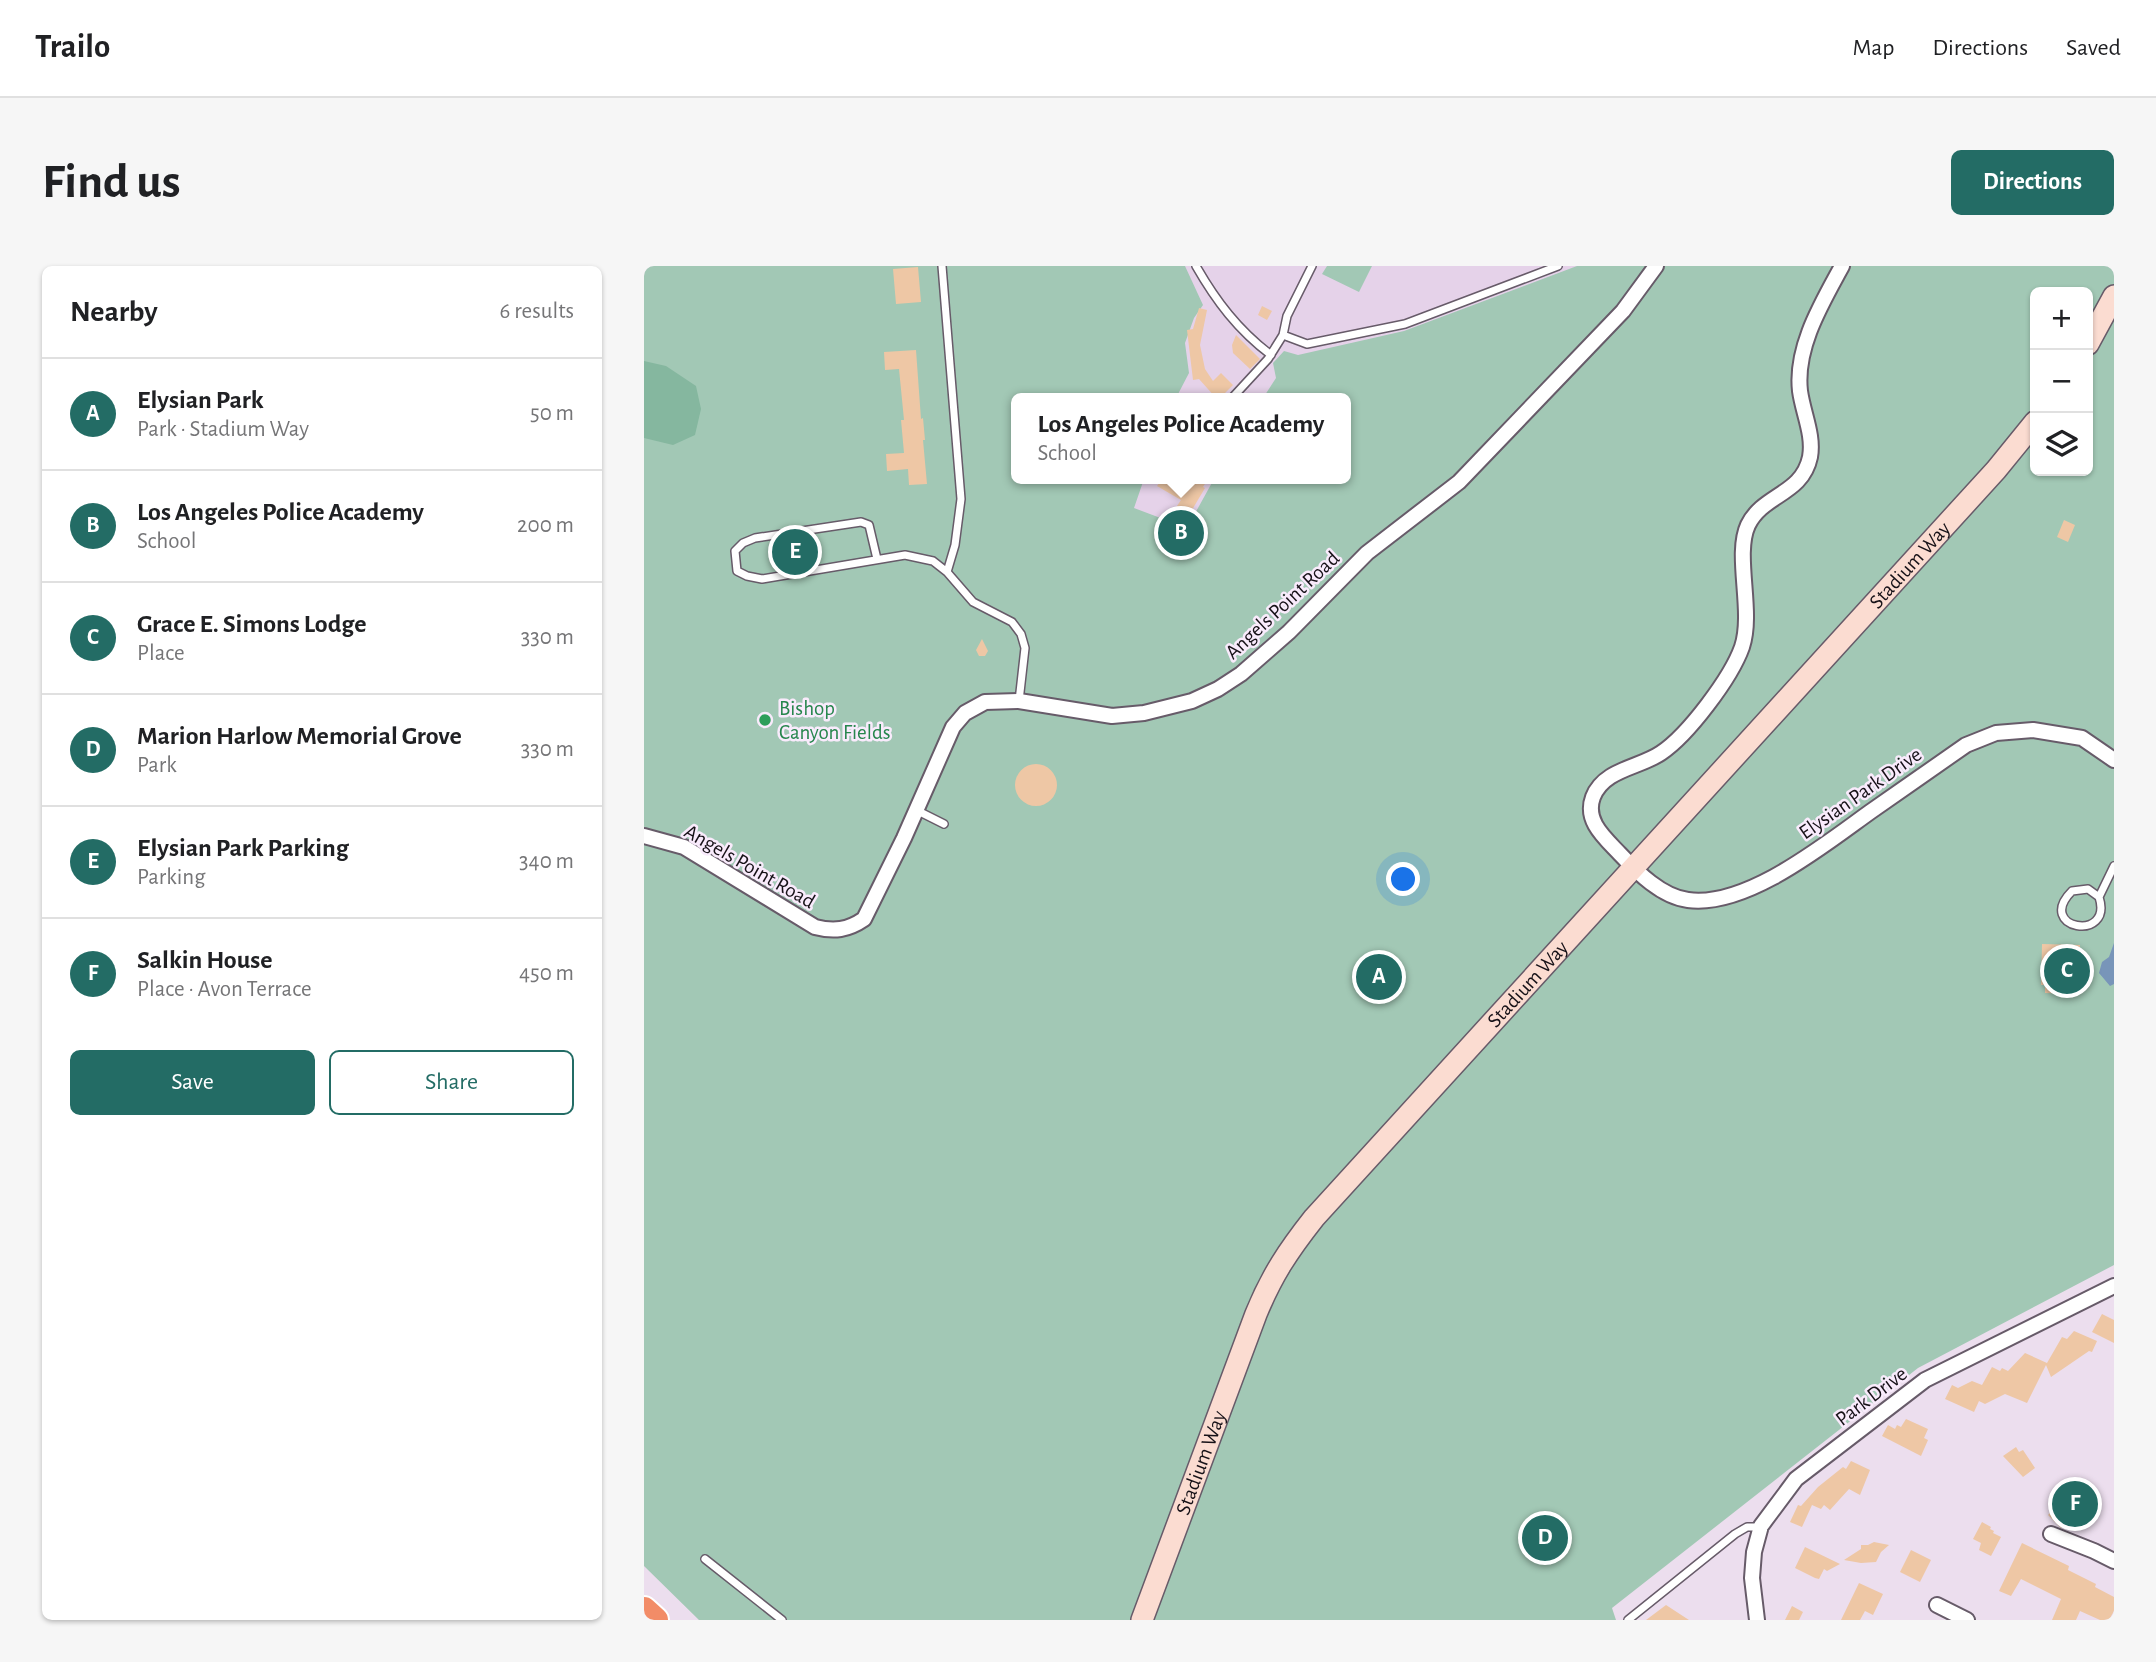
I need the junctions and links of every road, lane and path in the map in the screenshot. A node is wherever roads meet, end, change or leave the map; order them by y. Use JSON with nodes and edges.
{"nodes":[{"id":1,"x":942,"y":266,"type":"edge"},
{"id":2,"x":1196,"y":266,"type":"edge"},
{"id":3,"x":1312,"y":266,"type":"edge"},
{"id":4,"x":1558,"y":266,"type":"edge"},
{"id":5,"x":1656,"y":266,"type":"edge"},
{"id":6,"x":1842,"y":266,"type":"edge"},
{"id":7,"x":2114,"y":296,"type":"edge"},
{"id":8,"x":1283,"y":335,"type":"junction"},
{"id":9,"x":2093,"y":335,"type":"edge"},
{"id":10,"x":1271,"y":355,"type":"junction"},
{"id":11,"x":1237,"y":393,"type":"edge"},
{"id":12,"x":2030,"y":428,"type":"edge"},
{"id":13,"x":877,"y":559,"type":"junction"},
{"id":14,"x":947,"y":572,"type":"junction"},
{"id":15,"x":1019,"y":701,"type":"junction"},
{"id":16,"x":2114,"y":760,"type":"edge"},
{"id":17,"x":916,"y":810,"type":"junction"},
{"id":18,"x":944,"y":824,"type":"dead end"},
{"id":19,"x":644,"y":836,"type":"edge"},
{"id":20,"x":2114,"y":866,"type":"edge"},
{"id":21,"x":1633,"y":868,"type":"junction"},
{"id":22,"x":2099,"y":897,"type":"junction"},
{"id":23,"x":2114,"y":1286,"type":"edge"},
{"id":24,"x":1761,"y":1527,"type":"junction"},
{"id":25,"x":2051,"y":1534,"type":"dead end"},
{"id":26,"x":705,"y":1559,"type":"dead end"},
{"id":27,"x":2114,"y":1561,"type":"edge"},
{"id":28,"x":1937,"y":1605,"type":"dead end"},
{"id":29,"x":644,"y":1609,"type":"edge"},
{"id":30,"x":655,"y":1620,"type":"edge"},
{"id":31,"x":782,"y":1620,"type":"edge"},
{"id":32,"x":1142,"y":1620,"type":"edge"},
{"id":33,"x":1628,"y":1620,"type":"edge"},
{"id":34,"x":1757,"y":1620,"type":"edge"},
{"id":35,"x":1967,"y":1620,"type":"edge"}],
"edges":[{"from":1,"to":14,"type":"lane"},
{"from":2,"to":10,"type":"lane"},
{"from":3,"to":8,"type":"lane"},
{"from":4,"to":8,"type":"lane"},
{"from":5,"to":15,"type":"street","name":"Angels Point Road"},
{"from":6,"to":21,"type":"street"},
{"from":7,"to":9,"type":"main road"},
{"from":8,"to":10,"type":"lane"},
{"from":10,"to":11,"type":"lane"},
{"from":12,"to":21,"type":"main road","name":"Stadium Way"},
{"from":13,"to":13,"type":"lane"},
{"from":13,"to":14,"type":"lane"},
{"from":14,"to":15,"type":"lane"},
{"from":15,"to":17,"type":"street","name":"Angels Point Road"},
{"from":16,"to":21,"type":"street","name":"Elysian Park Drive"},
{"from":17,"to":18,"type":"lane"},
{"from":17,"to":19,"type":"street","name":"Angels Point Road"},
{"from":20,"to":22,"type":"lane"},
{"from":21,"to":32,"type":"main road","name":"Stadium Way"},
{"from":22,"to":22,"type":"lane"},
{"from":23,"to":24,"type":"street","name":"Park Drive"},
{"from":24,"to":33,"type":"lane"},
{"from":24,"to":34,"type":"street","name":"Park Drive"},
{"from":25,"to":27,"type":"street"},
{"from":26,"to":31,"type":"lane"},
{"from":28,"to":35,"type":"street"},
{"from":29,"to":30,"type":"highway"}]}
